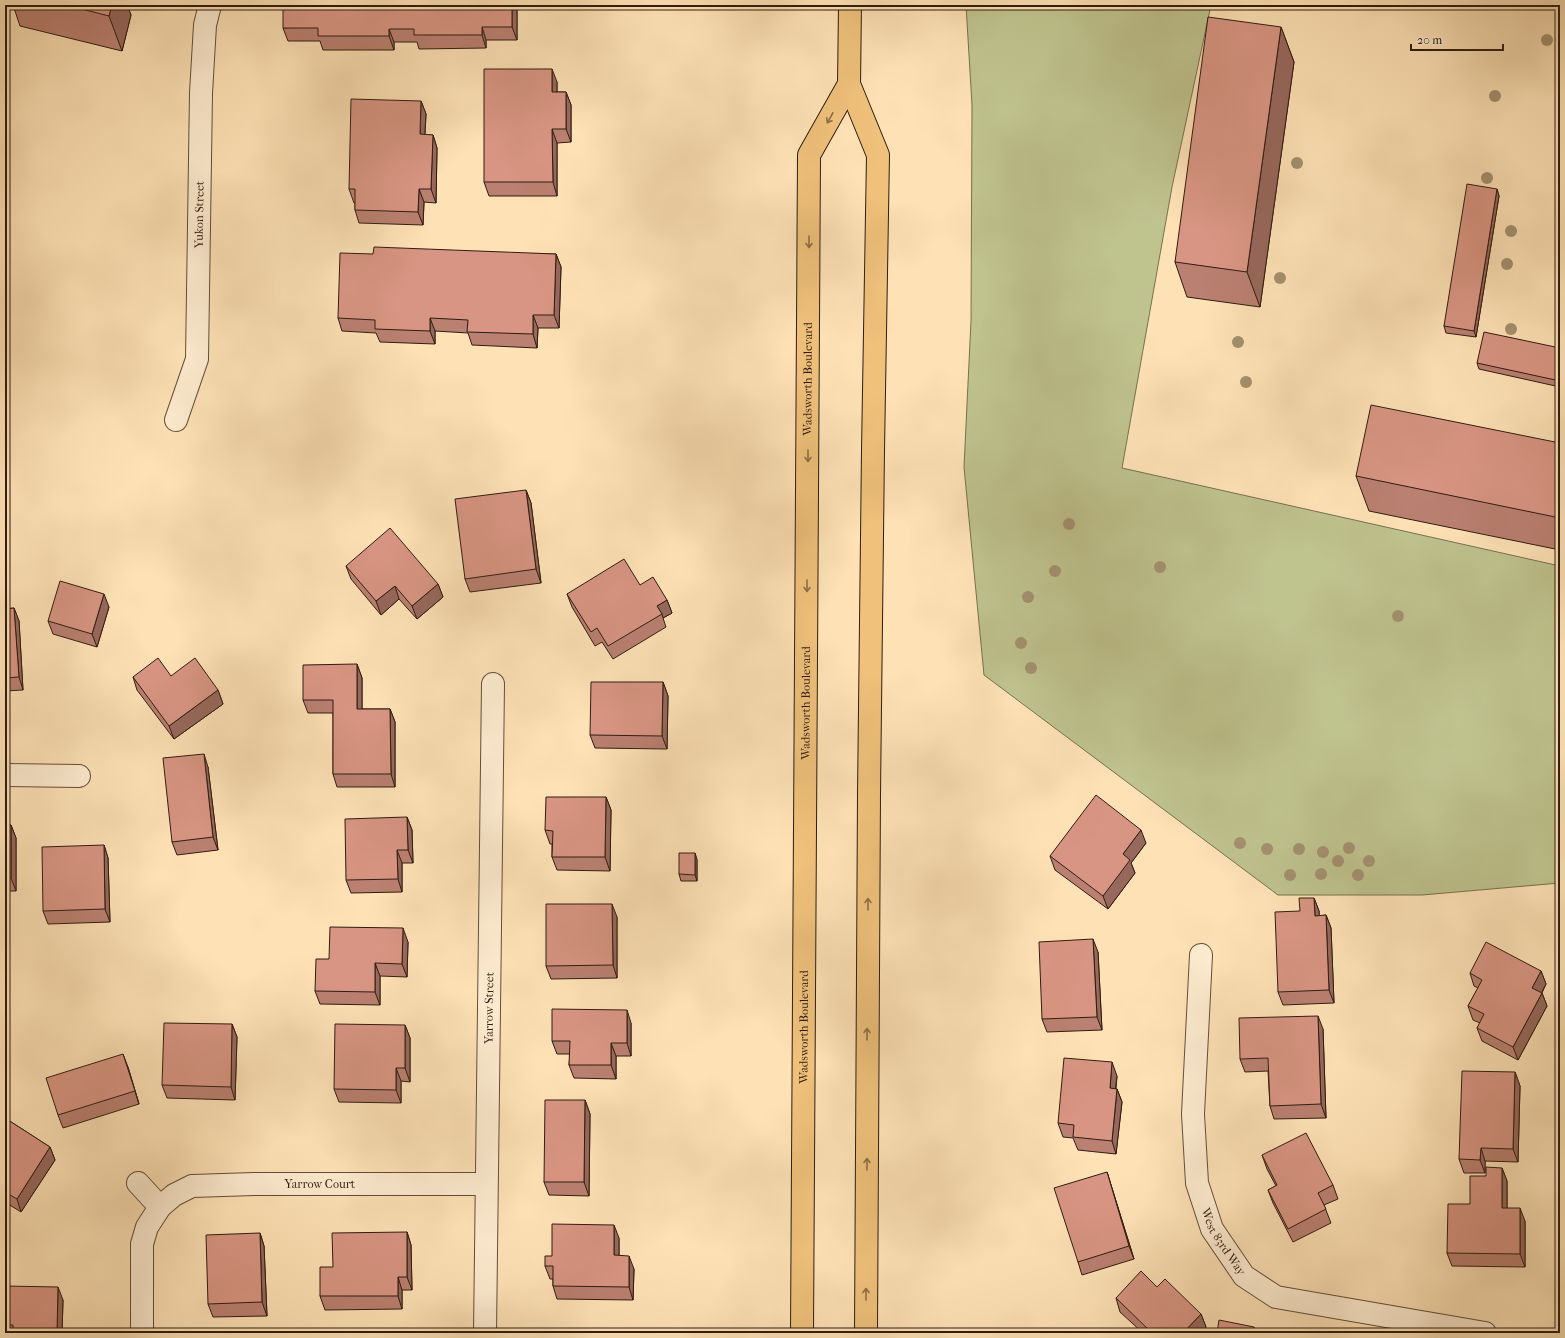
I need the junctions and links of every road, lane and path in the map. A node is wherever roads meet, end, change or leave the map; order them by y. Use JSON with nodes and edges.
{"nodes":[{"id":1,"x":210,"y":5,"type":"edge"},
{"id":2,"x":850,"y":5,"type":"edge"},
{"id":3,"x":849,"y":84,"type":"junction"},
{"id":4,"x":176,"y":420,"type":"dead end"},
{"id":5,"x":493,"y":684,"type":"dead end"},
{"id":6,"x":5,"y":775,"type":"edge"},
{"id":7,"x":79,"y":776,"type":"dead end"},
{"id":8,"x":1201,"y":956,"type":"dead end"},
{"id":9,"x":138,"y":1183,"type":"dead end"},
{"id":10,"x":486,"y":1184,"type":"junction"},
{"id":11,"x":160,"y":1207,"type":"junction"},
{"id":12,"x":142,"y":1333,"type":"edge"},
{"id":13,"x":485,"y":1333,"type":"edge"},
{"id":14,"x":802,"y":1333,"type":"edge"},
{"id":15,"x":866,"y":1333,"type":"edge"},
{"id":16,"x":1485,"y":1333,"type":"edge"}],
"edges":[{"from":1,"to":4,"type":"street","name":"Yukon Street"},
{"from":2,"to":3,"type":"main road","name":"Wadsworth Boulevard"},
{"from":3,"to":14,"type":"main road","name":"Wadsworth Boulevard","one_way":true},
{"from":15,"to":3,"type":"main road","name":"Wadsworth Boulevard","one_way":true},
{"from":5,"to":10,"type":"street","name":"Yarrow Street"},
{"from":6,"to":7,"type":"street"},
{"from":8,"to":16,"type":"street","name":"West 83rd Way"},
{"from":9,"to":11,"type":"street"},
{"from":10,"to":11,"type":"street","name":"Yarrow Court"},
{"from":10,"to":13,"type":"street","name":"Yarrow Street"},
{"from":11,"to":12,"type":"street","name":"Yarrow Court"}]}
